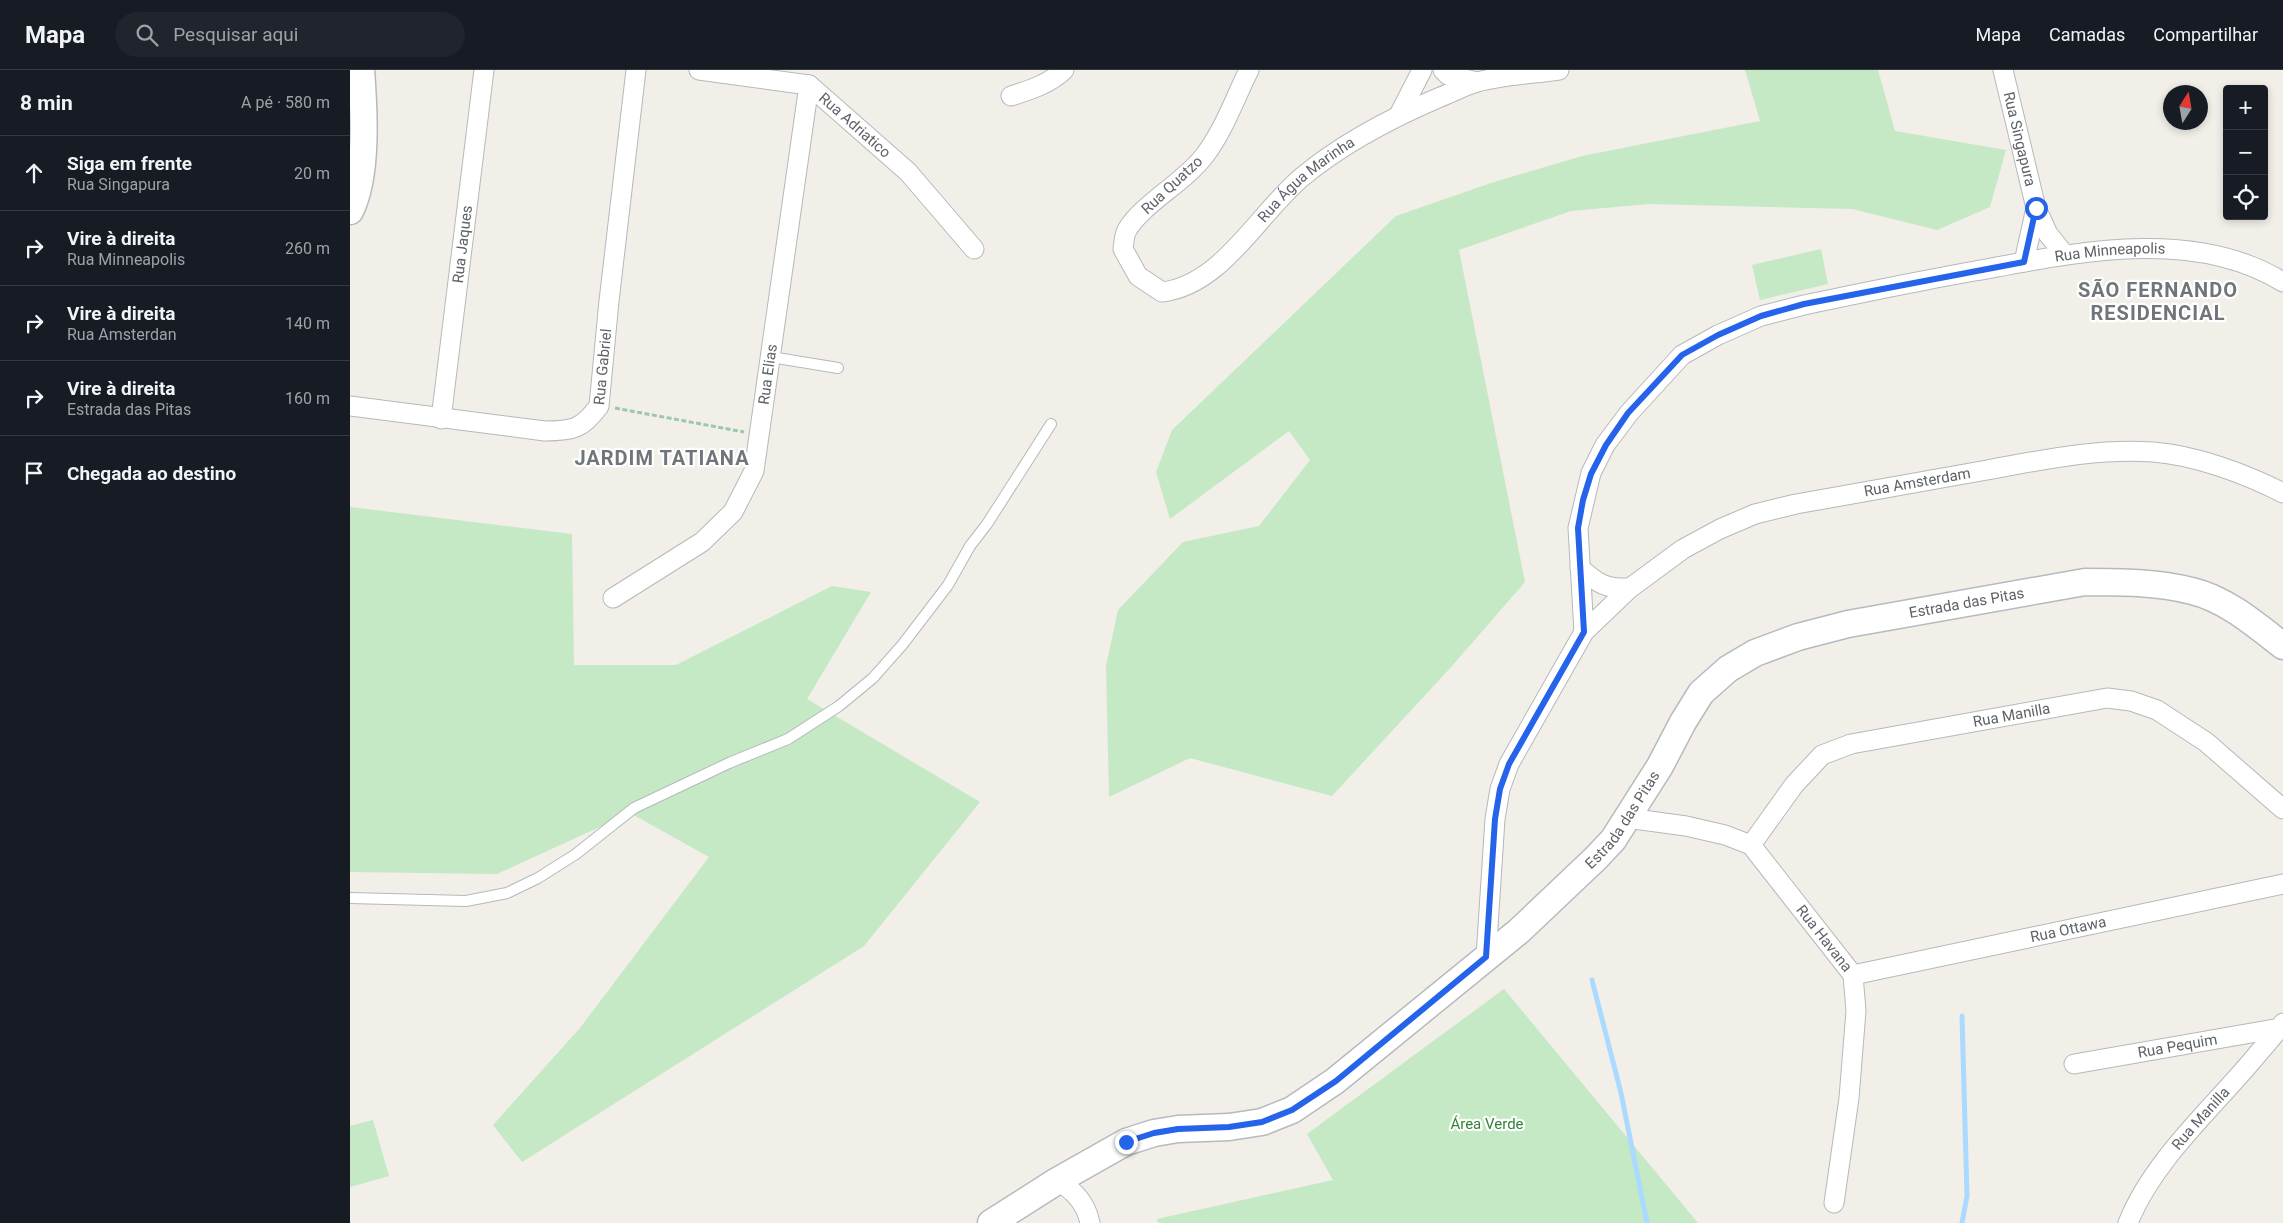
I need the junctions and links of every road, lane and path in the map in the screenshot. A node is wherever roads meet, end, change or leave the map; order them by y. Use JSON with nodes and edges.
{"nodes":[{"id":1,"x":361,"y":70,"type":"edge"},
{"id":2,"x":484,"y":70,"type":"edge"},
{"id":3,"x":636,"y":70,"type":"edge"},
{"id":4,"x":699,"y":70,"type":"edge"},
{"id":5,"x":1064,"y":70,"type":"edge"},
{"id":6,"x":1249,"y":70,"type":"edge"},
{"id":7,"x":1422,"y":70,"type":"edge"},
{"id":8,"x":1443,"y":70,"type":"edge"},
{"id":9,"x":1559,"y":70,"type":"edge"},
{"id":10,"x":2003,"y":70,"type":"edge"},
{"id":11,"x":1477,"y":82,"type":"junction"},
{"id":12,"x":809,"y":85,"type":"junction"},
{"id":13,"x":1011,"y":96,"type":"dead end"},
{"id":14,"x":1399,"y":114,"type":"junction"},
{"id":15,"x":356,"y":172,"type":"edge"},
{"id":16,"x":2036,"y":208,"type":"junction"},
{"id":17,"x":350,"y":211,"type":"edge"},
{"id":18,"x":1136,"y":218,"type":"joint"},
{"id":19,"x":974,"y":249,"type":"dead end"},
{"id":20,"x":2065,"y":255,"type":"junction"},
{"id":21,"x":2024,"y":262,"type":"junction"},
{"id":22,"x":2283,"y":282,"type":"edge"},
{"id":23,"x":770,"y":357,"type":"junction"},
{"id":24,"x":838,"y":368,"type":"dead end"},
{"id":25,"x":350,"y":406,"type":"edge"},
{"id":26,"x":599,"y":406,"type":"junction"},
{"id":27,"x":441,"y":419,"type":"junction"},
{"id":28,"x":1051,"y":424,"type":"dead end"},
{"id":29,"x":760,"y":435,"type":"junction"},
{"id":30,"x":2283,"y":494,"type":"edge"},
{"id":31,"x":1580,"y":568,"type":"junction"},
{"id":32,"x":1630,"y":588,"type":"junction"},
{"id":33,"x":613,"y":598,"type":"dead end"},
{"id":34,"x":1584,"y":632,"type":"junction"},
{"id":35,"x":2283,"y":646,"type":"edge"},
{"id":36,"x":2283,"y":809,"type":"edge"},
{"id":37,"x":1627,"y":818,"type":"junction"},
{"id":38,"x":1751,"y":845,"type":"junction"},
{"id":39,"x":2283,"y":884,"type":"edge"},
{"id":40,"x":350,"y":898,"type":"edge"},
{"id":41,"x":1486,"y":957,"type":"junction"},
{"id":42,"x":1853,"y":975,"type":"junction"},
{"id":43,"x":2282,"y":1025,"type":"edge"},
{"id":44,"x":2074,"y":1064,"type":"dead end"},
{"id":45,"x":1057,"y":1180,"type":"junction"},
{"id":46,"x":1834,"y":1203,"type":"dead end"},
{"id":47,"x":991,"y":1223,"type":"edge"},
{"id":48,"x":1090,"y":1223,"type":"edge"},
{"id":49,"x":2128,"y":1223,"type":"edge"}],
"edges":[{"from":1,"to":15,"type":"main road"},
{"from":2,"to":27,"type":"street","name":"Rua Jaques"},
{"from":3,"to":26,"type":"street","name":"Rua Gabriel"},
{"from":4,"to":12,"type":"street","name":"Rua Adriatico"},
{"from":5,"to":13,"type":"street"},
{"from":6,"to":18,"type":"street","name":"Rua Quatzo"},
{"from":7,"to":14,"type":"street"},
{"from":8,"to":11,"type":"street"},
{"from":9,"to":11,"type":"street","name":"Rua Água Marinha"},
{"from":10,"to":16,"type":"street","name":"Rua Singapura"},
{"from":11,"to":14,"type":"street","name":"Rua Água Marinha"},
{"from":12,"to":19,"type":"street","name":"Rua Adriatico"},
{"from":12,"to":23,"type":"street","name":"Rua Elias"},
{"from":14,"to":18,"type":"street","name":"Rua Água Marinha"},
{"from":15,"to":17,"type":"main road"},
{"from":16,"to":20,"type":"street","name":"Rua Singapura"},
{"from":16,"to":21,"type":"street","name":"Rua Singapura"},
{"from":20,"to":21,"type":"street","name":"Rua Minneapolis"},
{"from":20,"to":22,"type":"street","name":"Rua Minneapolis"},
{"from":21,"to":31,"type":"street","name":"Rua Minneapolis"},
{"from":23,"to":24,"type":"lane"},
{"from":23,"to":29,"type":"street","name":"Rua Elias"},
{"from":25,"to":27,"type":"street","name":"Rua Gabriel"},
{"from":26,"to":27,"type":"street","name":"Rua Gabriel"},
{"from":26,"to":29,"type":"path"},
{"from":28,"to":40,"type":"lane"},
{"from":29,"to":33,"type":"street","name":"Rua Elias"},
{"from":30,"to":32,"type":"street","name":"Rua Amsterdam"},
{"from":31,"to":32,"type":"street"},
{"from":31,"to":34,"type":"street","name":"Rua Minneapolis"},
{"from":32,"to":34,"type":"street","name":"Rua Amsterdam"},
{"from":34,"to":41,"type":"street","name":"Rua Amsterdam"},
{"from":35,"to":37,"type":"main road","name":"Estrada das Pitas"},
{"from":36,"to":38,"type":"street","name":"Rua Manilla"},
{"from":37,"to":38,"type":"street","name":"Rua Havana"},
{"from":37,"to":41,"type":"main road","name":"Estrada das Pitas"},
{"from":38,"to":42,"type":"street","name":"Rua Havana"},
{"from":39,"to":42,"type":"street","name":"Rua Ottawa"},
{"from":41,"to":45,"type":"main road","name":"Estrada das Pitas"},
{"from":42,"to":46,"type":"street","name":"Rua Havana"},
{"from":43,"to":44,"type":"street","name":"Rua Pequim"},
{"from":43,"to":49,"type":"street","name":"Rua Manilla"},
{"from":45,"to":47,"type":"main road","name":"Estrada das Pitas"},
{"from":45,"to":48,"type":"street"}]}
